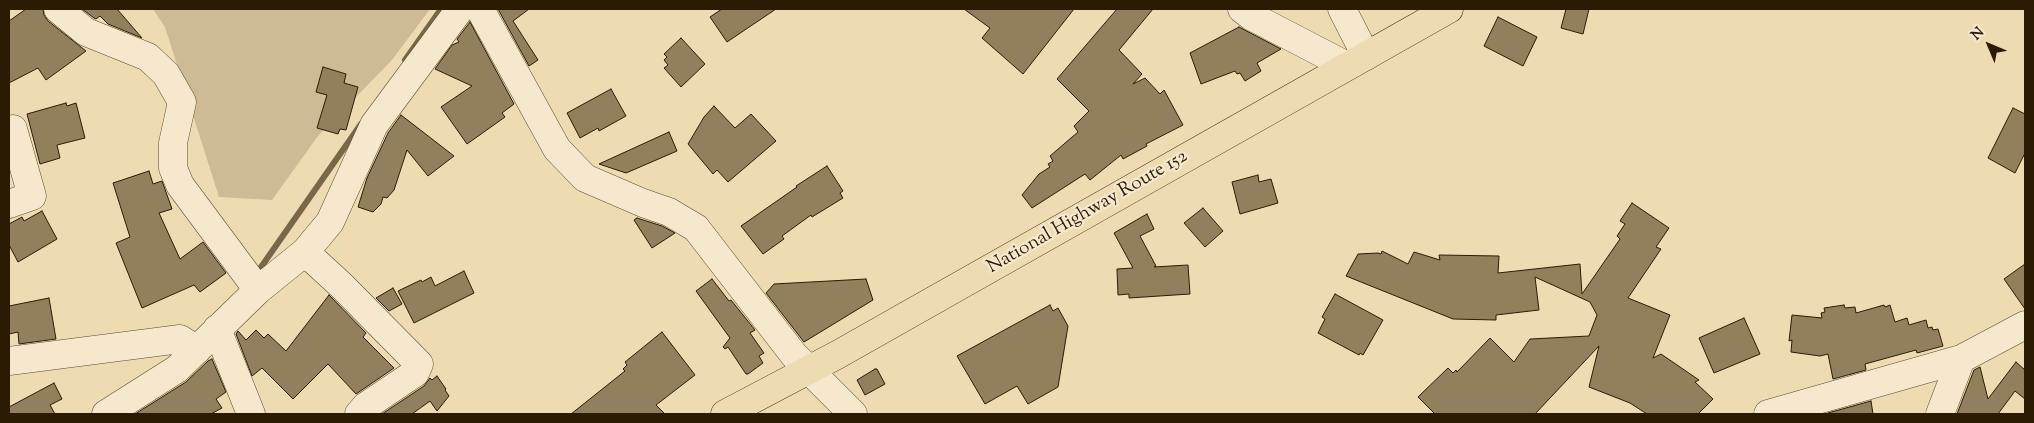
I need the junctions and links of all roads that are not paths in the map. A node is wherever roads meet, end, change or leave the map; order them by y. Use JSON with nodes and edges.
{"nodes":[{"id":1,"x":58,"y":9,"type":"edge"},
{"id":2,"x":460,"y":9,"type":"edge"},
{"id":3,"x":480,"y":9,"type":"edge"},
{"id":4,"x":1242,"y":9,"type":"edge"},
{"id":5,"x":1342,"y":9,"type":"edge"},
{"id":6,"x":1449,"y":9,"type":"edge"},
{"id":7,"x":1356,"y":61,"type":"junction"},
{"id":8,"x":13,"y":129,"type":"dead end"},
{"id":9,"x":9,"y":204,"type":"edge"},
{"id":10,"x":305,"y":252,"type":"junction"},
{"id":11,"x":258,"y":290,"type":"junction"},
{"id":12,"x":2025,"y":325,"type":"edge"},
{"id":13,"x":217,"y":329,"type":"junction"},
{"id":14,"x":197,"y":350,"type":"junction"},
{"id":15,"x":1961,"y":359,"type":"junction"},
{"id":16,"x":9,"y":362,"type":"edge"},
{"id":17,"x":808,"y":370,"type":"junction"},
{"id":18,"x":106,"y":414,"type":"edge"},
{"id":19,"x":251,"y":414,"type":"edge"},
{"id":20,"x":359,"y":414,"type":"edge"},
{"id":21,"x":725,"y":414,"type":"edge"},
{"id":22,"x":853,"y":414,"type":"edge"},
{"id":23,"x":1768,"y":414,"type":"edge"},
{"id":24,"x":1940,"y":414,"type":"edge"}],
"edges":[{"from":1,"to":11,"type":"street"},
{"from":2,"to":10,"type":"street"},
{"from":3,"to":17,"type":"street"},
{"from":4,"to":7,"type":"street"},
{"from":5,"to":7,"type":"street"},
{"from":6,"to":7,"type":"highway","name":"National Highway Route 152"},
{"from":7,"to":17,"type":"highway","name":"National Highway Route 152"},
{"from":8,"to":9,"type":"street"},
{"from":10,"to":11,"type":"street"},
{"from":10,"to":20,"type":"street"},
{"from":11,"to":13,"type":"street"},
{"from":12,"to":15,"type":"street"},
{"from":13,"to":14,"type":"street"},
{"from":13,"to":19,"type":"street"},
{"from":14,"to":16,"type":"street"},
{"from":14,"to":18,"type":"street"},
{"from":15,"to":23,"type":"street"},
{"from":15,"to":24,"type":"street"},
{"from":17,"to":21,"type":"highway","name":"National Highway Route 152"},
{"from":17,"to":22,"type":"street"}]}
